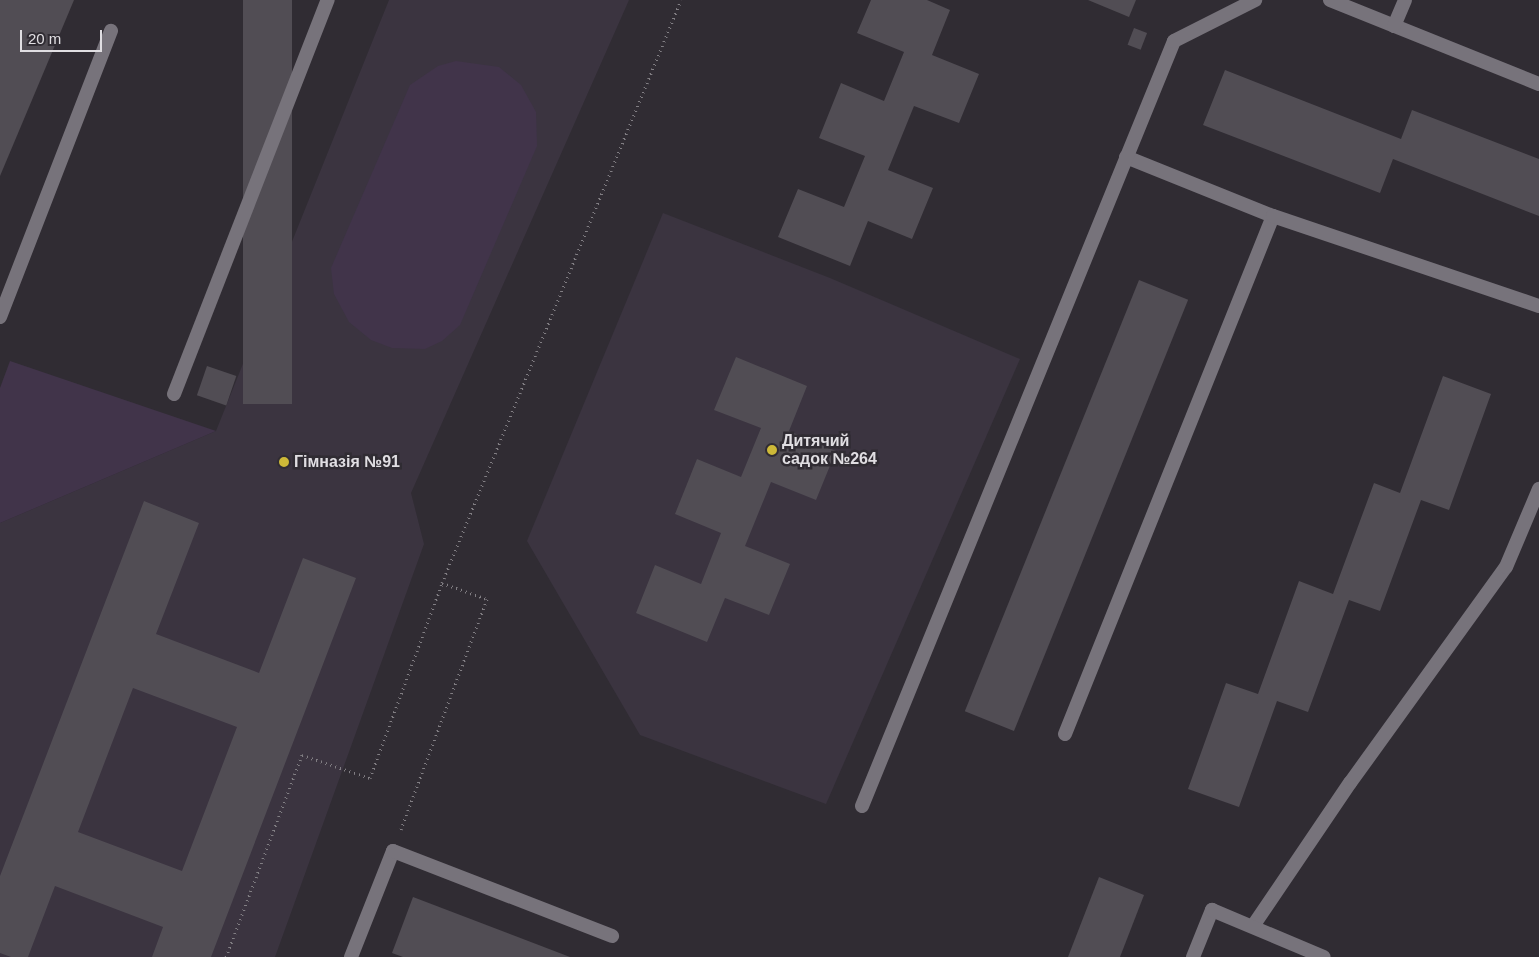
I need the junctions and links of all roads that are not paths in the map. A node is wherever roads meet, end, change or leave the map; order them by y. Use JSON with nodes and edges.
{"nodes":[{"id":1,"x":328,"y":0,"type":"edge"},
{"id":2,"x":1255,"y":0,"type":"edge"},
{"id":3,"x":1330,"y":0,"type":"edge"},
{"id":4,"x":1404,"y":0,"type":"edge"},
{"id":5,"x":1394,"y":26,"type":"junction"},
{"id":6,"x":111,"y":31,"type":"dead end"},
{"id":7,"x":1539,"y":84,"type":"edge"},
{"id":8,"x":1126,"y":157,"type":"junction"},
{"id":9,"x":1273,"y":216,"type":"junction"},
{"id":10,"x":1539,"y":306,"type":"edge"},
{"id":11,"x":0,"y":316,"type":"edge"},
{"id":12,"x":174,"y":394,"type":"dead end"},
{"id":13,"x":1539,"y":489,"type":"edge"},
{"id":14,"x":1064,"y":734,"type":"dead end"},
{"id":15,"x":862,"y":806,"type":"dead end"},
{"id":16,"x":1253,"y":926,"type":"junction"},
{"id":17,"x":612,"y":936,"type":"dead end"},
{"id":18,"x":351,"y":957,"type":"edge"},
{"id":19,"x":1194,"y":957,"type":"edge"},
{"id":20,"x":1324,"y":957,"type":"edge"}],
"edges":[{"from":1,"to":12,"type":"lane"},
{"from":2,"to":8,"type":"lane"},
{"from":3,"to":5,"type":"lane"},
{"from":4,"to":5,"type":"lane"},
{"from":5,"to":7,"type":"lane"},
{"from":6,"to":11,"type":"lane"},
{"from":8,"to":9,"type":"lane"},
{"from":8,"to":15,"type":"lane"},
{"from":9,"to":10,"type":"lane"},
{"from":9,"to":14,"type":"lane"},
{"from":13,"to":16,"type":"lane"},
{"from":16,"to":19,"type":"lane"},
{"from":16,"to":20,"type":"lane"},
{"from":17,"to":18,"type":"lane"}]}
